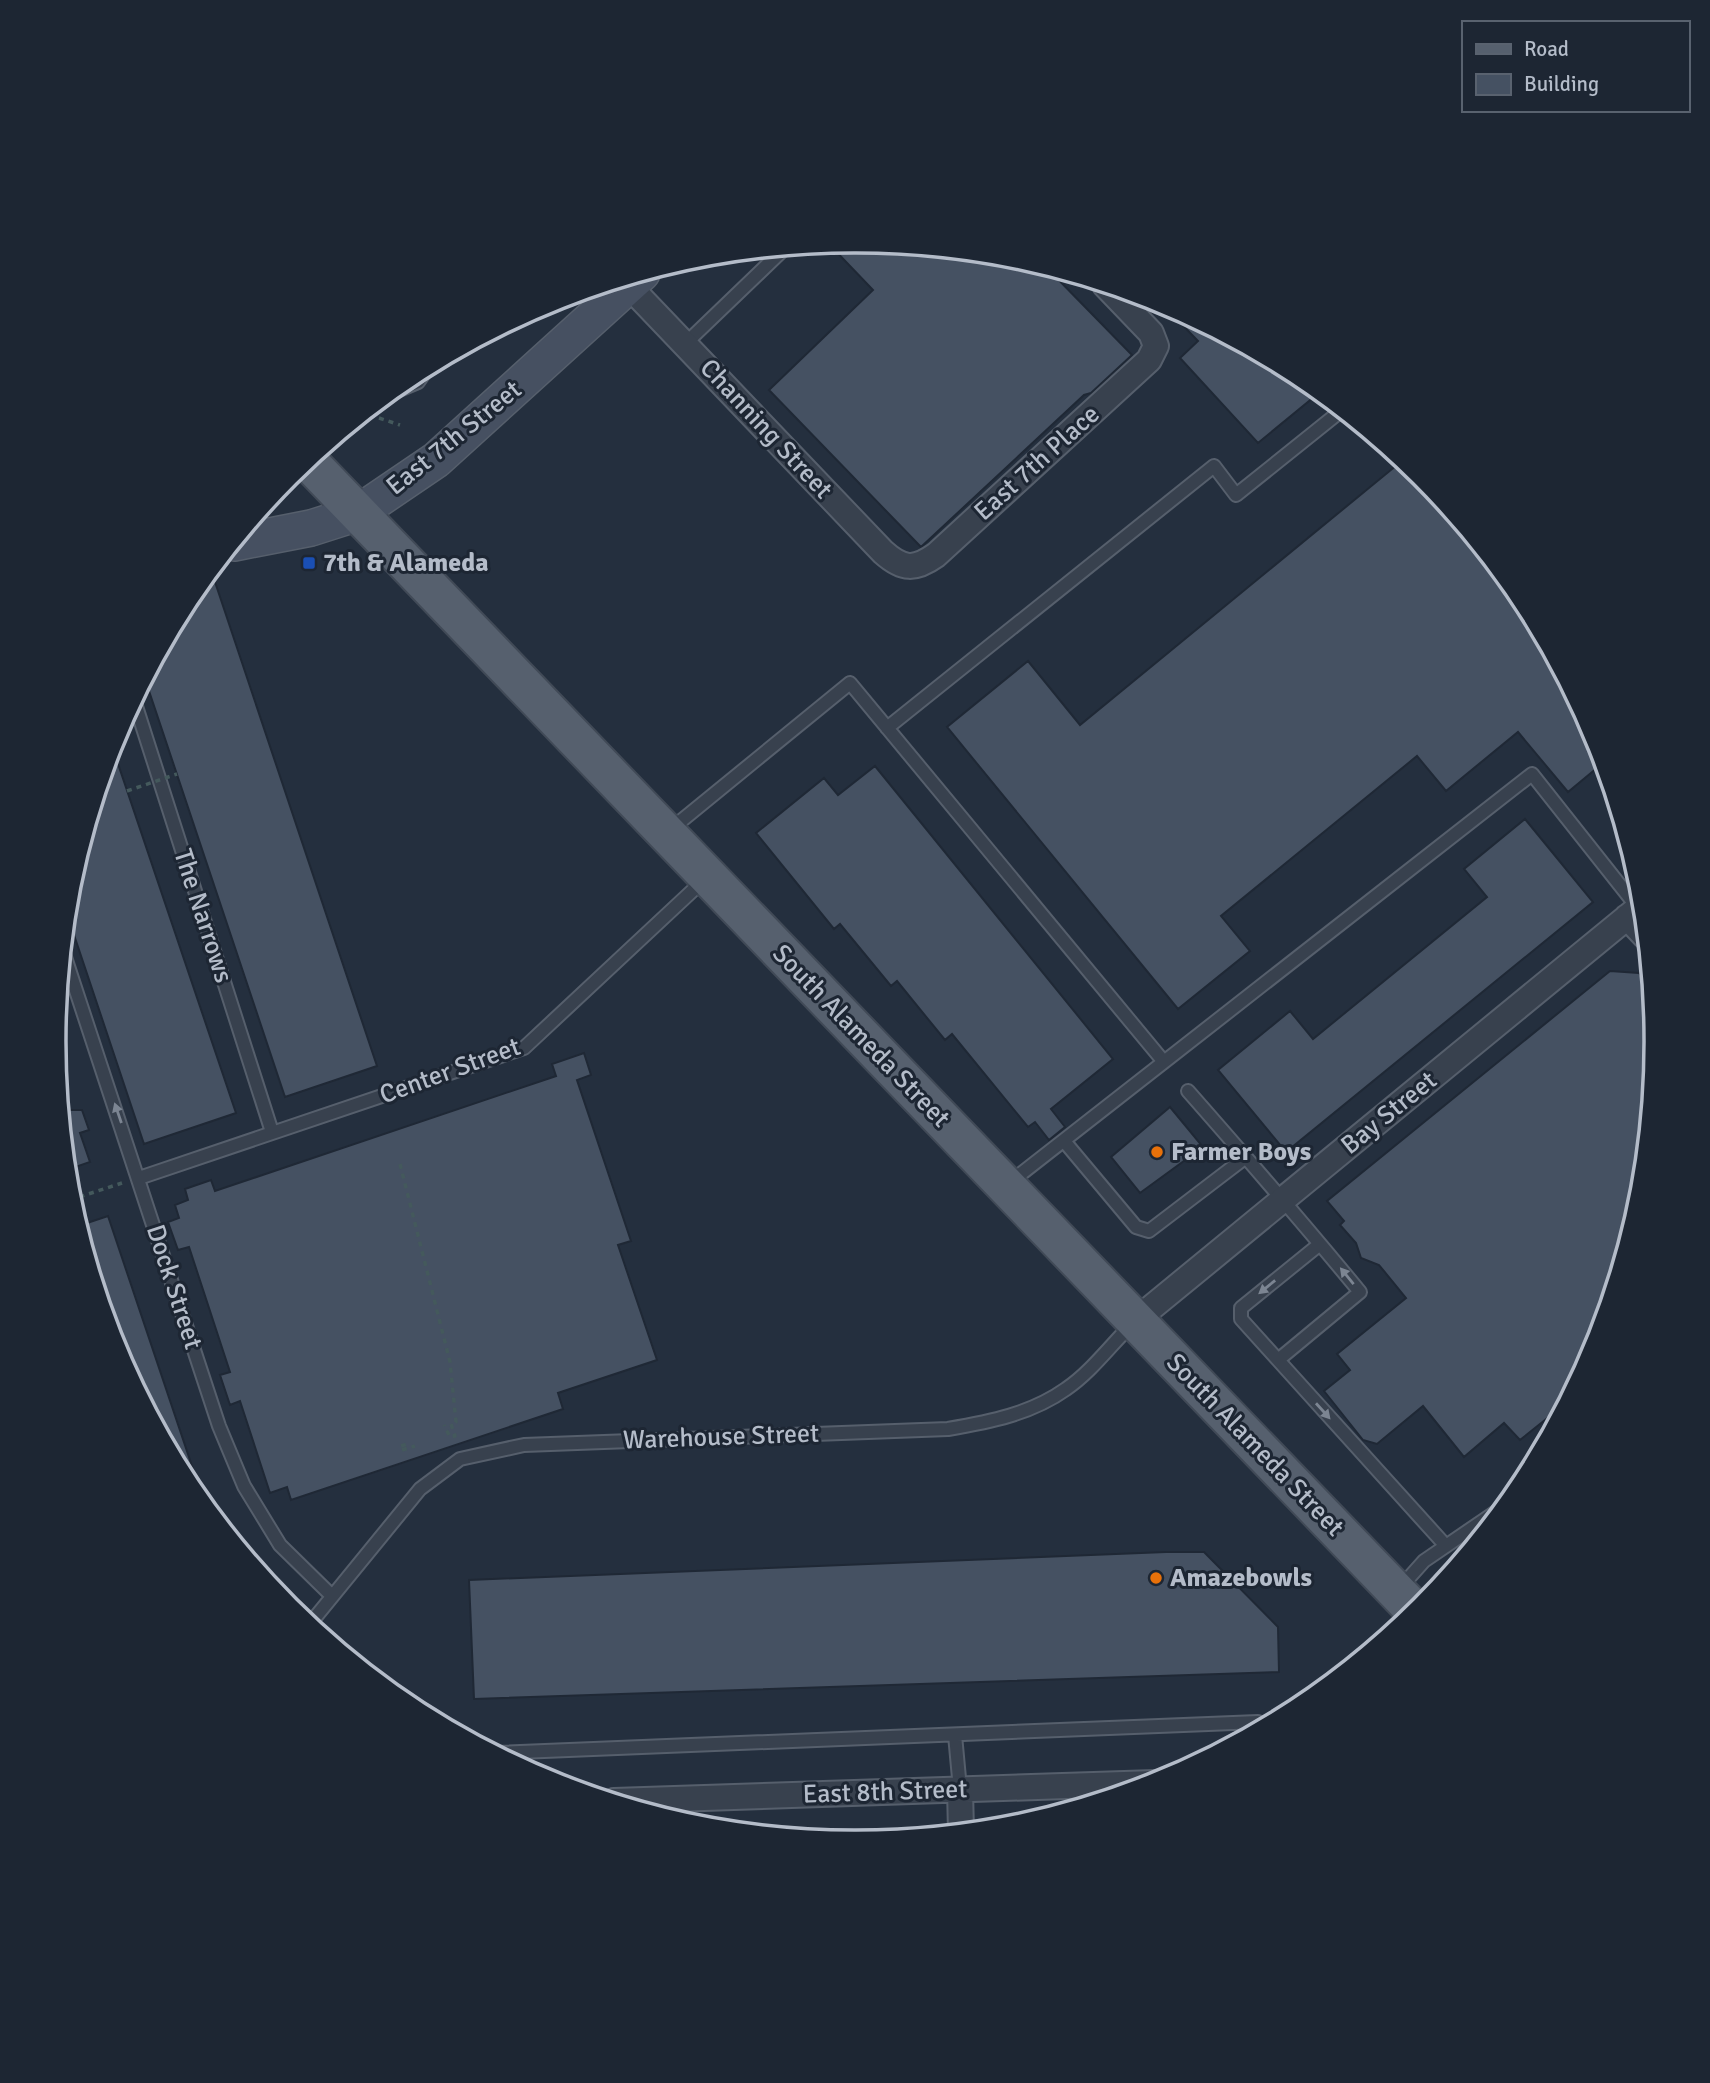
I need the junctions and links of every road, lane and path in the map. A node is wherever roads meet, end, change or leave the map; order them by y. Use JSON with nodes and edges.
{"nodes":[{"id":1,"x":775,"y":258,"type":"edge"},
{"id":2,"x":638,"y":284,"type":"edge"},
{"id":3,"x":627,"y":287,"type":"edge"},
{"id":4,"x":1118,"y":299,"type":"edge"},
{"id":5,"x":685,"y":344,"type":"junction"},
{"id":6,"x":1335,"y":416,"type":"edge"},
{"id":7,"x":379,"y":418,"type":"dead end"},
{"id":8,"x":400,"y":425,"type":"dead end"},
{"id":9,"x":315,"y":468,"type":"edge"},
{"id":10,"x":358,"y":513,"type":"junction"},
{"id":11,"x":246,"y":540,"type":"edge"},
{"id":12,"x":907,"y":566,"type":"joint"},
{"id":13,"x":139,"y":714,"type":"edge"},
{"id":14,"x":887,"y":728,"type":"junction"},
{"id":15,"x":177,"y":774,"type":"dead end"},
{"id":16,"x":127,"y":791,"type":"dead end"},
{"id":17,"x":666,"y":833,"type":"junction"},
{"id":18,"x":708,"y":876,"type":"junction"},
{"id":19,"x":1631,"y":903,"type":"edge"},
{"id":20,"x":1632,"y":913,"type":"edge"},
{"id":21,"x":70,"y":971,"type":"edge"},
{"id":22,"x":1164,"y":1062,"type":"junction"},
{"id":23,"x":1188,"y":1091,"type":"dead end"},
{"id":24,"x":272,"y":1132,"type":"junction"},
{"id":25,"x":1064,"y":1140,"type":"junction"},
{"id":26,"x":1246,"y":1157,"type":"junction"},
{"id":27,"x":400,"y":1164,"type":"dead end"},
{"id":28,"x":139,"y":1178,"type":"junction"},
{"id":29,"x":1005,"y":1186,"type":"junction"},
{"id":30,"x":82,"y":1196,"type":"edge"},
{"id":31,"x":1284,"y":1199,"type":"junction"},
{"id":32,"x":1320,"y":1244,"type":"junction"},
{"id":33,"x":1135,"y":1321,"type":"junction"},
{"id":34,"x":1278,"y":1360,"type":"junction"},
{"id":35,"x":444,"y":1425,"type":"dead end"},
{"id":36,"x":413,"y":1444,"type":"dead end"},
{"id":37,"x":402,"y":1448,"type":"dead end"},
{"id":38,"x":1481,"y":1522,"type":"edge"},
{"id":39,"x":1446,"y":1546,"type":"junction"},
{"id":40,"x":332,"y":1596,"type":"junction"},
{"id":41,"x":1407,"y":1602,"type":"edge"},
{"id":42,"x":316,"y":1616,"type":"edge"},
{"id":43,"x":1252,"y":1722,"type":"edge"},
{"id":44,"x":955,"y":1735,"type":"junction"},
{"id":45,"x":515,"y":1753,"type":"edge"},
{"id":46,"x":1119,"y":1784,"type":"edge"},
{"id":47,"x":960,"y":1789,"type":"junction"},
{"id":48,"x":641,"y":1800,"type":"edge"},
{"id":49,"x":961,"y":1823,"type":"edge"}],
"edges":[{"from":1,"to":5,"type":"lane"},
{"from":2,"to":5,"type":"street","name":"Channing Street"},
{"from":3,"to":10,"type":"main road","name":"East 7th Street"},
{"from":4,"to":12,"type":"street","name":"East 7th Place"},
{"from":5,"to":12,"type":"street","name":"Channing Street"},
{"from":6,"to":14,"type":"lane"},
{"from":7,"to":8,"type":"path"},
{"from":9,"to":10,"type":"main road","name":"South Alameda Street"},
{"from":10,"to":11,"type":"main road","name":"East 7th Street"},
{"from":10,"to":17,"type":"main road","name":"South Alameda Street"},
{"from":13,"to":24,"type":"lane","name":"The Narrows"},
{"from":14,"to":17,"type":"lane"},
{"from":14,"to":22,"type":"lane"},
{"from":15,"to":16,"type":"path","bridge":true},
{"from":17,"to":18,"type":"main road","name":"South Alameda Street"},
{"from":18,"to":24,"type":"lane","name":"Center Street"},
{"from":18,"to":29,"type":"main road","name":"South Alameda Street"},
{"from":19,"to":22,"type":"lane"},
{"from":20,"to":31,"type":"street","name":"Bay Street"},
{"from":28,"to":21,"type":"lane","name":"Dock Street","one_way":true},
{"from":22,"to":25,"type":"lane"},
{"from":23,"to":26,"type":"lane"},
{"from":24,"to":28,"type":"lane","name":"Center Street"},
{"from":25,"to":26,"type":"lane"},
{"from":25,"to":29,"type":"lane"},
{"from":26,"to":31,"type":"lane"},
{"from":27,"to":35,"type":"path"},
{"from":28,"to":30,"type":"path"},
{"from":28,"to":40,"type":"lane","name":"Dock Street"},
{"from":29,"to":33,"type":"main road","name":"South Alameda Street"},
{"from":31,"to":32,"type":"lane"},
{"from":31,"to":33,"type":"street","name":"Bay Street"},
{"from":32,"to":34,"type":"lane","one_way":true},
{"from":34,"to":32,"type":"lane","one_way":true},
{"from":33,"to":40,"type":"lane","name":"Warehouse Street"},
{"from":33,"to":41,"type":"main road","name":"South Alameda Street"},
{"from":34,"to":39,"type":"lane","one_way":true},
{"from":36,"to":37,"type":"path"},
{"from":38,"to":39,"type":"lane"},
{"from":39,"to":41,"type":"lane"},
{"from":40,"to":42,"type":"lane","name":"Warehouse Street"},
{"from":43,"to":44,"type":"lane"},
{"from":44,"to":45,"type":"lane"},
{"from":44,"to":47,"type":"lane"},
{"from":46,"to":47,"type":"street","name":"East 8th Street"},
{"from":47,"to":48,"type":"street","name":"East 8th Street"},
{"from":47,"to":49,"type":"street"}]}
